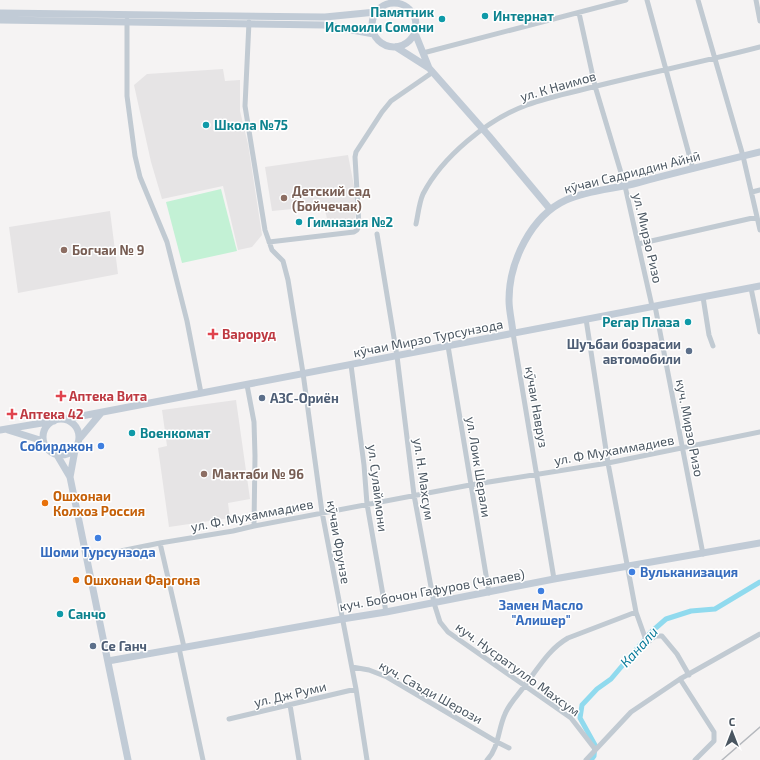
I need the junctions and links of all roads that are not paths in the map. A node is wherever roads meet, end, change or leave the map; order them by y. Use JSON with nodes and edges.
{"nodes":[{"id":1,"x":626,"y":0,"type":"edge"},
{"id":2,"x":647,"y":0,"type":"edge"},
{"id":3,"x":698,"y":0,"type":"edge"},
{"id":4,"x":756,"y":0,"type":"edge"},
{"id":5,"x":388,"y":2,"type":"edge"},
{"id":6,"x":408,"y":4,"type":"edge"},
{"id":7,"x":376,"y":12,"type":"junction"},
{"id":8,"x":0,"y":13,"type":"edge"},
{"id":9,"x":579,"y":13,"type":"junction"},
{"id":10,"x":249,"y":16,"type":"junction"},
{"id":11,"x":127,"y":18,"type":"junction"},
{"id":12,"x":0,"y":20,"type":"edge"},
{"id":13,"x":760,"y":20,"type":"edge"},
{"id":14,"x":249,"y":24,"type":"junction"},
{"id":15,"x":415,"y":33,"type":"junction"},
{"id":16,"x":374,"y":34,"type":"junction"},
{"id":17,"x":396,"y":47,"type":"junction"},
{"id":18,"x":760,"y":47,"type":"edge"},
{"id":19,"x":423,"y":53,"type":"junction"},
{"id":20,"x":714,"y":59,"type":"junction"},
{"id":21,"x":665,"y":69,"type":"junction"},
{"id":22,"x":431,"y":70,"type":"junction"},
{"id":23,"x":595,"y":86,"type":"junction"},
{"id":24,"x":482,"y":128,"type":"junction"},
{"id":25,"x":760,"y":152,"type":"edge"},
{"id":26,"x":743,"y":156,"type":"junction"},
{"id":27,"x":692,"y":169,"type":"junction"},
{"id":28,"x":625,"y":186,"type":"junction"},
{"id":29,"x":760,"y":190,"type":"edge"},
{"id":30,"x":752,"y":192,"type":"junction"},
{"id":31,"x":550,"y":209,"type":"junction"},
{"id":32,"x":757,"y":216,"type":"junction"},
{"id":33,"x":416,"y":224,"type":"dead end"},
{"id":34,"x":760,"y":230,"type":"edge"},
{"id":35,"x":377,"y":234,"type":"dead end"},
{"id":36,"x":269,"y":242,"type":"junction"},
{"id":37,"x":638,"y":244,"type":"junction"},
{"id":38,"x":760,"y":286,"type":"edge"},
{"id":39,"x":751,"y":288,"type":"junction"},
{"id":40,"x":703,"y":297,"type":"junction"},
{"id":41,"x":654,"y":306,"type":"junction"},
{"id":42,"x":586,"y":319,"type":"junction"},
{"id":43,"x":760,"y":332,"type":"edge"},
{"id":44,"x":513,"y":333,"type":"junction"},
{"id":45,"x":448,"y":346,"type":"junction"},
{"id":46,"x":712,"y":346,"type":"dead end"},
{"id":47,"x":397,"y":356,"type":"junction"},
{"id":48,"x":351,"y":365,"type":"junction"},
{"id":49,"x":303,"y":374,"type":"junction"},
{"id":50,"x":248,"y":385,"type":"junction"},
{"id":51,"x":201,"y":393,"type":"junction"},
{"id":52,"x":101,"y":413,"type":"junction"},
{"id":53,"x":66,"y":420,"type":"junction"},
{"id":54,"x":54,"y":421,"type":"junction"},
{"id":55,"x":3,"y":430,"type":"edge"},
{"id":56,"x":760,"y":432,"type":"edge"},
{"id":57,"x":80,"y":438,"type":"junction"},
{"id":58,"x":43,"y":441,"type":"junction"},
{"id":59,"x":682,"y":449,"type":"junction"},
{"id":60,"x":75,"y":450,"type":"junction"},
{"id":61,"x":57,"y":456,"type":"junction"},
{"id":62,"x":608,"y":463,"type":"junction"},
{"id":63,"x":537,"y":475,"type":"junction"},
{"id":64,"x":70,"y":476,"type":"junction"},
{"id":65,"x":470,"y":485,"type":"junction"},
{"id":66,"x":414,"y":495,"type":"junction"},
{"id":67,"x":367,"y":504,"type":"junction"},
{"id":68,"x":322,"y":512,"type":"junction"},
{"id":69,"x":254,"y":526,"type":"junction"},
{"id":70,"x":160,"y":543,"type":"junction"},
{"id":71,"x":760,"y":543,"type":"edge"},
{"id":72,"x":703,"y":554,"type":"junction"},
{"id":73,"x":86,"y":558,"type":"junction"},
{"id":74,"x":628,"y":566,"type":"junction"},
{"id":75,"x":554,"y":579,"type":"junction"},
{"id":76,"x":489,"y":593,"type":"junction"},
{"id":77,"x":434,"y":603,"type":"junction"},
{"id":78,"x":386,"y":612,"type":"junction"},
{"id":79,"x":636,"y":612,"type":"junction"},
{"id":80,"x":342,"y":619,"type":"junction"},
{"id":81,"x":760,"y":634,"type":"edge"},
{"id":82,"x":647,"y":642,"type":"junction"},
{"id":83,"x":182,"y":648,"type":"junction"},
{"id":84,"x":108,"y":661,"type":"junction"},
{"id":85,"x":627,"y":662,"type":"dead end"},
{"id":86,"x":352,"y":667,"type":"junction"},
{"id":87,"x":689,"y":674,"type":"junction"},
{"id":88,"x":680,"y":679,"type":"junction"},
{"id":89,"x":525,"y":686,"type":"junction"},
{"id":90,"x":356,"y":690,"type":"junction"},
{"id":91,"x":290,"y":705,"type":"junction"},
{"id":92,"x":229,"y":719,"type":"dead end"},
{"id":93,"x":497,"y":742,"type":"junction"},
{"id":94,"x":509,"y":748,"type":"dead end"},
{"id":95,"x":595,"y":749,"type":"junction"},
{"id":96,"x":128,"y":760,"type":"edge"},
{"id":97,"x":203,"y":760,"type":"edge"},
{"id":98,"x":299,"y":760,"type":"edge"},
{"id":99,"x":367,"y":760,"type":"edge"},
{"id":100,"x":487,"y":760,"type":"edge"},
{"id":101,"x":586,"y":760,"type":"edge"},
{"id":102,"x":695,"y":760,"type":"edge"}],
"edges":[{"from":1,"to":9,"type":"street"},
{"from":2,"to":21,"type":"street"},
{"from":3,"to":20,"type":"street"},
{"from":4,"to":13,"type":"street"},
{"from":5,"to":6,"type":"street"},
{"from":5,"to":7,"type":"street"},
{"from":6,"to":15,"type":"street"},
{"from":7,"to":10,"type":"street"},
{"from":7,"to":16,"type":"street"},
{"from":8,"to":11,"type":"street"},
{"from":9,"to":19,"type":"street"},
{"from":9,"to":23,"type":"street","name":"ул. Мирзо Ризо"},
{"from":10,"to":11,"type":"street"},
{"from":10,"to":14,"type":"street"},
{"from":11,"to":12,"type":"street"},
{"from":11,"to":14,"type":"street"},
{"from":11,"to":51,"type":"street"},
{"from":14,"to":16,"type":"street"},
{"from":14,"to":36,"type":"street"},
{"from":15,"to":17,"type":"street"},
{"from":15,"to":19,"type":"street"},
{"from":16,"to":17,"type":"street"},
{"from":17,"to":22,"type":"street"},
{"from":18,"to":20,"type":"street","name":"ул. К Наимов"},
{"from":19,"to":22,"type":"street"},
{"from":20,"to":21,"type":"street","name":"ул. К Наимов"},
{"from":20,"to":26,"type":"street"},
{"from":21,"to":23,"type":"street","name":"ул. К Наимов"},
{"from":21,"to":27,"type":"street"},
{"from":22,"to":24,"type":"street"},
{"from":22,"to":36,"type":"street"},
{"from":23,"to":24,"type":"street","name":"ул. К Наимов"},
{"from":23,"to":28,"type":"street","name":"ул. Мирзо Ризо"},
{"from":24,"to":31,"type":"street"},
{"from":24,"to":33,"type":"street","name":"ул. К Наимов"},
{"from":25,"to":26,"type":"street","name":"кӯчаи Садриддин Айнӣ"},
{"from":26,"to":27,"type":"street","name":"кӯчаи Садриддин Айнӣ"},
{"from":26,"to":30,"type":"street"},
{"from":27,"to":28,"type":"street","name":"кӯчаи Садриддин Айнӣ"},
{"from":28,"to":31,"type":"street","name":"кӯчаи Садриддин Айнӣ"},
{"from":28,"to":37,"type":"street","name":"ул. Мирзо Ризо"},
{"from":29,"to":30,"type":"street"},
{"from":30,"to":32,"type":"street"},
{"from":31,"to":44,"type":"street","name":"кӯчаи Садриддин Айнӣ"},
{"from":32,"to":34,"type":"street"},
{"from":32,"to":37,"type":"street"},
{"from":35,"to":47,"type":"street","name":"ул. Н. Махсум"},
{"from":36,"to":49,"type":"street","name":"кӯчаи Фрунзе"},
{"from":37,"to":41,"type":"street","name":"ул. Мирзо Ризо"},
{"from":38,"to":39,"type":"street","name":"кӯчаи Мирзо Турсунзода"},
{"from":39,"to":40,"type":"street","name":"кӯчаи Мирзо Турсунзода"},
{"from":39,"to":43,"type":"street"},
{"from":40,"to":41,"type":"street","name":"кӯчаи Мирзо Турсунзода"},
{"from":40,"to":46,"type":"street"},
{"from":41,"to":42,"type":"street","name":"кӯчаи Мирзо Турсунзода"},
{"from":41,"to":59,"type":"street","name":"куч. Мирзо Ризо"},
{"from":42,"to":44,"type":"street","name":"кӯчаи Мирзо Турсунзода"},
{"from":42,"to":62,"type":"street"},
{"from":44,"to":45,"type":"street","name":"кӯчаи Мирзо Турсунзода"},
{"from":44,"to":63,"type":"street","name":"кӯчаи Навруз"},
{"from":45,"to":47,"type":"street","name":"кӯчаи Мирзо Турсунзода"},
{"from":45,"to":65,"type":"street","name":"ул. Лоик Шерали"},
{"from":47,"to":48,"type":"street","name":"кӯчаи Мирзо Турсунзода"},
{"from":47,"to":66,"type":"street","name":"ул. Н. Махсум"},
{"from":48,"to":49,"type":"street","name":"кӯчаи Мирзо Турсунзода"},
{"from":48,"to":67,"type":"street","name":"ул. Сулаймони"},
{"from":49,"to":50,"type":"street","name":"кӯчаи Мирзо Турсунзода"},
{"from":49,"to":68,"type":"street","name":"кӯчаи Фрунзе"},
{"from":50,"to":51,"type":"street","name":"кӯчаи Мирзо Турсунзода"},
{"from":50,"to":69,"type":"street"},
{"from":51,"to":52,"type":"street","name":"кӯчаи Мирзо Турсунзода"},
{"from":52,"to":53,"type":"street","name":"кӯчаи Мирзо Турсунзода"},
{"from":52,"to":57,"type":"street"},
{"from":53,"to":54,"type":"street","name":"кӯчаи Мирзо Турсунзода"},
{"from":53,"to":57,"type":"street"},
{"from":54,"to":55,"type":"street","name":"кӯчаи Мирзо Турсунзода"},
{"from":54,"to":58,"type":"street"},
{"from":55,"to":58,"type":"street","name":"кӯчаи Мирзо Турсунзода"},
{"from":56,"to":59,"type":"street","name":"ул. Ф Мухаммадиев"},
{"from":57,"to":60,"type":"street"},
{"from":58,"to":61,"type":"street"},
{"from":59,"to":62,"type":"street","name":"ул. Ф Мухаммадиев"},
{"from":59,"to":72,"type":"street","name":"куч. Мирзо Ризо"},
{"from":60,"to":61,"type":"street"},
{"from":60,"to":64,"type":"street"},
{"from":61,"to":64,"type":"street"},
{"from":62,"to":63,"type":"street","name":"ул. Ф Мухаммадиев"},
{"from":62,"to":74,"type":"street"},
{"from":63,"to":65,"type":"street","name":"ул. Ф Мухаммадиев"},
{"from":63,"to":75,"type":"street","name":"кӯчаи Навруз"},
{"from":64,"to":73,"type":"street"},
{"from":65,"to":66,"type":"street","name":"ул. Ф. Мухаммадиев"},
{"from":65,"to":76,"type":"street","name":"ул. Лоик Шерали"},
{"from":66,"to":67,"type":"street","name":"ул. Ф. Мухаммадиев"},
{"from":66,"to":77,"type":"street","name":"ул. Н. Махсум"},
{"from":67,"to":68,"type":"street","name":"ул. Ф. Мухаммадиев"},
{"from":67,"to":78,"type":"street","name":"ул. Сулаймони"},
{"from":68,"to":69,"type":"street","name":"ул. Ф. Мухаммадиев"},
{"from":68,"to":80,"type":"street","name":"кӯчаи Фрунзе"},
{"from":69,"to":70,"type":"street","name":"ул. Ф. Мухаммадиев"},
{"from":70,"to":73,"type":"street","name":"ул. Ф. Мухаммадиев"},
{"from":70,"to":83,"type":"street"},
{"from":71,"to":72,"type":"street","name":"куч. Бобочон Гафуров (Чапаев)"},
{"from":72,"to":74,"type":"street","name":"куч. Бобочон Гафуров (Чапаев)"},
{"from":73,"to":84,"type":"street"},
{"from":74,"to":75,"type":"street","name":"куч. Бобочон Гафуров (Чапаев)"},
{"from":74,"to":79,"type":"street"},
{"from":75,"to":76,"type":"street","name":"куч. Бобочон Гафуров (Чапаев)"},
{"from":76,"to":77,"type":"street","name":"куч. Бобочон Гафуров (Чапаев)"},
{"from":77,"to":78,"type":"street","name":"куч. Бобочон Гафуров (Чапаев)"},
{"from":77,"to":89,"type":"street","name":"куч. Нусратулло Махсум"},
{"from":78,"to":80,"type":"street","name":"куч. Бобочон Гафуров (Чапаев)"},
{"from":79,"to":82,"type":"street"},
{"from":79,"to":89,"type":"street","name":"куч. Саъди Шерози"},
{"from":80,"to":83,"type":"street","name":"куч. Бобочон Гафуров (Чапаев)"},
{"from":80,"to":86,"type":"street","name":"кӯчаи Фрунзе"},
{"from":81,"to":87,"type":"street"},
{"from":82,"to":85,"type":"street"},
{"from":82,"to":87,"type":"street"},
{"from":83,"to":84,"type":"street","name":"куч. Бобочон Гафуров (Чапаев)"},
{"from":83,"to":97,"type":"street"},
{"from":84,"to":96,"type":"street"},
{"from":86,"to":90,"type":"street","name":"кӯчаи Фрунзе"},
{"from":86,"to":93,"type":"street","name":"куч. Саъди Шерози"},
{"from":87,"to":88,"type":"street"},
{"from":88,"to":95,"type":"street"},
{"from":88,"to":102,"type":"street"},
{"from":89,"to":93,"type":"street","name":"куч. Саъди Шерози"},
{"from":89,"to":95,"type":"street","name":"куч. Нусратулло Махсум"},
{"from":90,"to":91,"type":"street","name":"ул. Дж Руми"},
{"from":90,"to":99,"type":"street","name":"кӯчаи Фрунзе"},
{"from":91,"to":92,"type":"street","name":"ул. Дж Руми"},
{"from":91,"to":98,"type":"street"},
{"from":93,"to":94,"type":"street"},
{"from":93,"to":100,"type":"street","name":"куч. Саъди Шерози"},
{"from":95,"to":101,"type":"street"}]}
